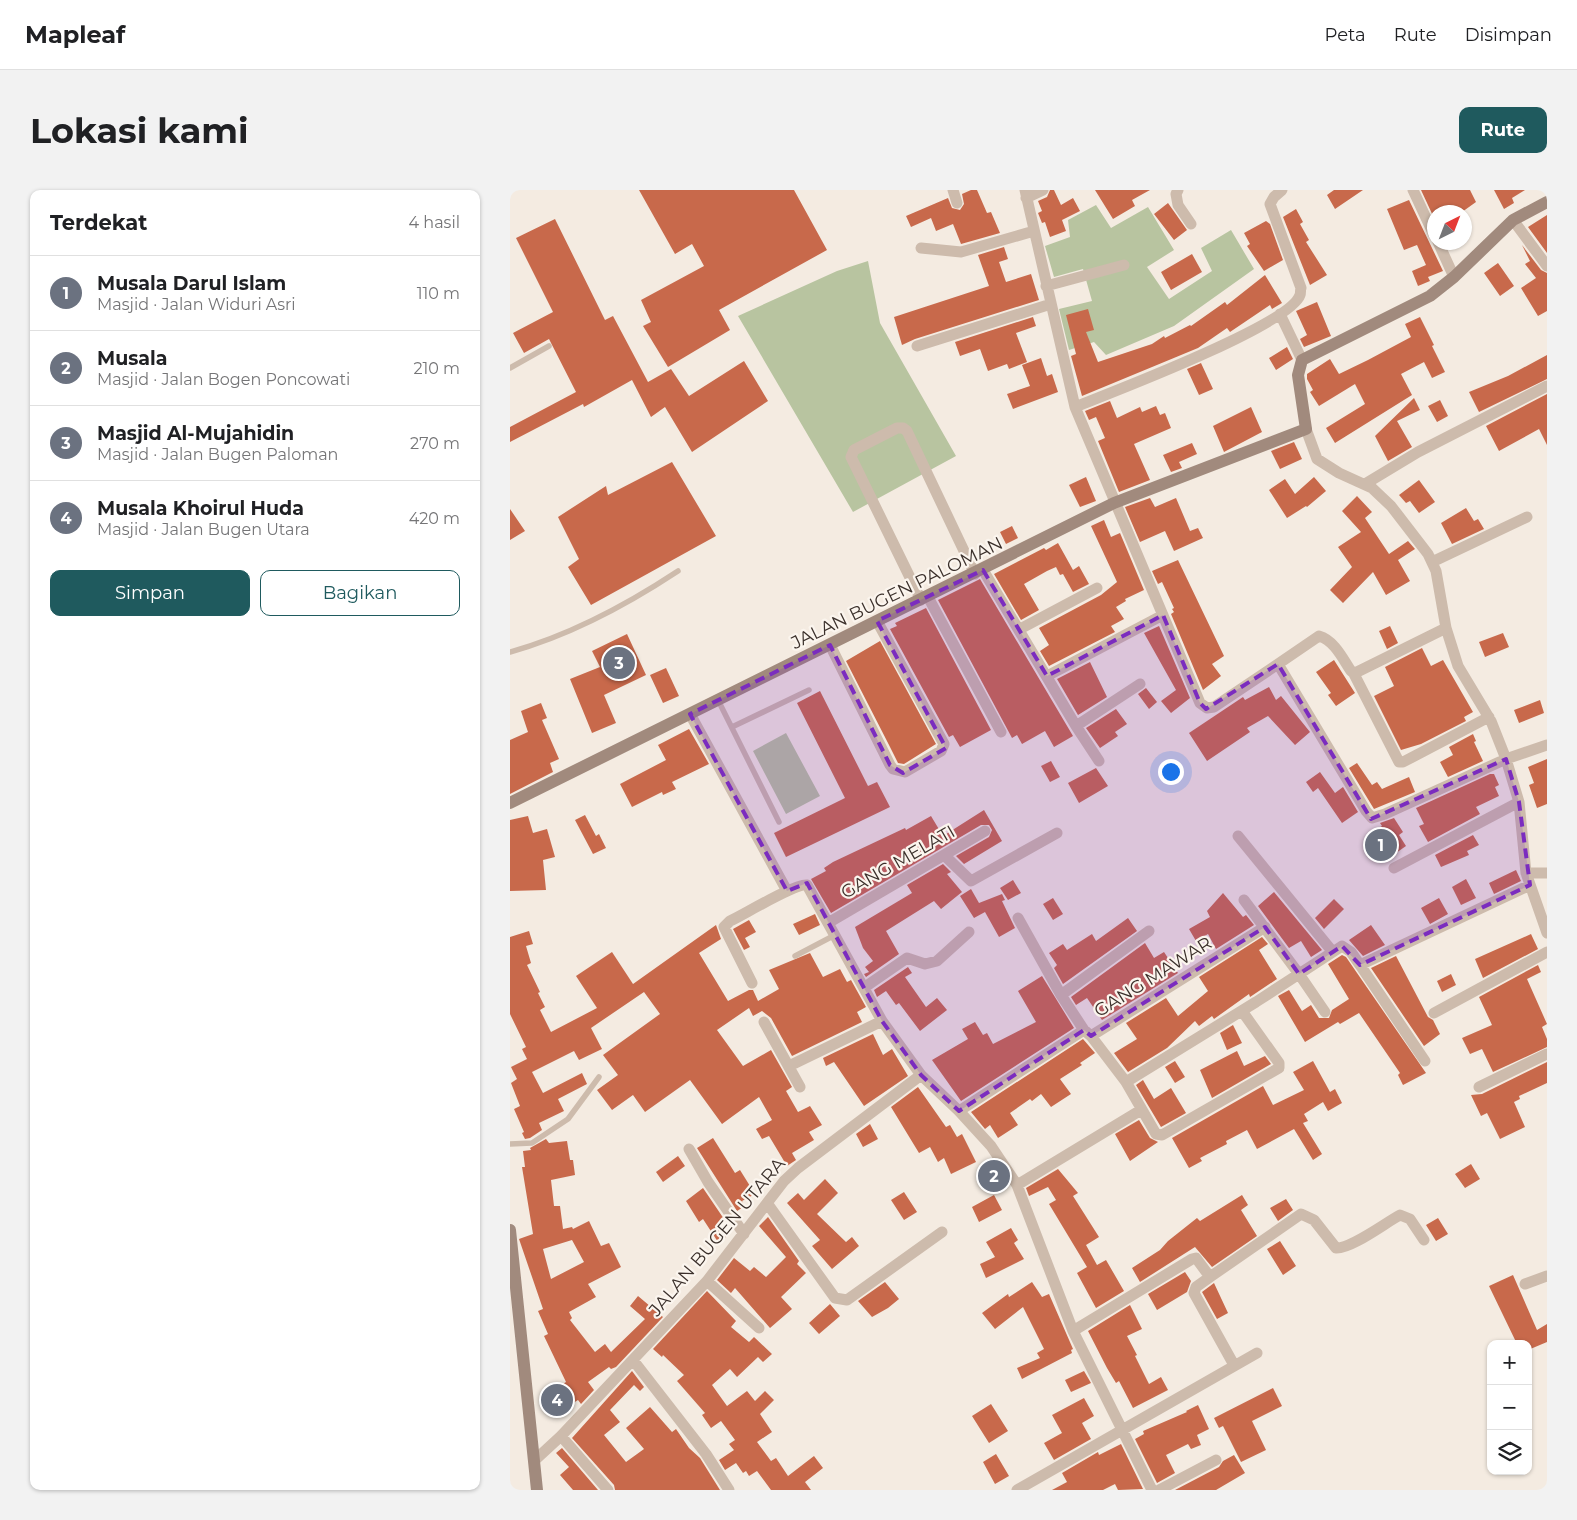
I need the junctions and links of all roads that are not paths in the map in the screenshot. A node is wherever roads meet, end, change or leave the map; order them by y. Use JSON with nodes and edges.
{"nodes":[{"id":1,"x":953,"y":190,"type":"edge"},
{"id":2,"x":1043,"y":190,"type":"edge"},
{"id":3,"x":1178,"y":190,"type":"edge"},
{"id":4,"x":1282,"y":190,"type":"edge"},
{"id":5,"x":1416,"y":191,"type":"edge"},
{"id":6,"x":1026,"y":194,"type":"edge"},
{"id":7,"x":1547,"y":202,"type":"edge"},
{"id":8,"x":957,"y":203,"type":"dead end"},
{"id":9,"x":1427,"y":218,"type":"edge"},
{"id":10,"x":1513,"y":220,"type":"junction"},
{"id":11,"x":1191,"y":224,"type":"dead end"},
{"id":12,"x":1034,"y":231,"type":"junction"},
{"id":13,"x":922,"y":248,"type":"dead end"},
{"id":14,"x":1442,"y":250,"type":"edge"},
{"id":15,"x":1124,"y":265,"type":"dead end"},
{"id":16,"x":1547,"y":266,"type":"edge"},
{"id":17,"x":1454,"y":277,"type":"junction"},
{"id":18,"x":1046,"y":286,"type":"junction"},
{"id":19,"x":1051,"y":304,"type":"junction"},
{"id":20,"x":1280,"y":314,"type":"junction"},
{"id":21,"x":549,"y":346,"type":"dead end"},
{"id":22,"x":917,"y":346,"type":"dead end"},
{"id":23,"x":1302,"y":360,"type":"junction"},
{"id":24,"x":510,"y":368,"type":"edge"},
{"id":25,"x":1547,"y":386,"type":"edge"},
{"id":26,"x":1075,"y":407,"type":"junction"},
{"id":27,"x":1306,"y":429,"type":"junction"},
{"id":28,"x":1365,"y":484,"type":"junction"},
{"id":29,"x":1114,"y":503,"type":"junction"},
{"id":30,"x":1527,"y":517,"type":"dead end"},
{"id":31,"x":1432,"y":562,"type":"junction"},
{"id":32,"x":678,"y":571,"type":"dead end"},
{"id":33,"x":979,"y":572,"type":"junction"},
{"id":34,"x":1097,"y":588,"type":"dead end"},
{"id":35,"x":924,"y":598,"type":"junction"},
{"id":36,"x":1164,"y":614,"type":"junction"},
{"id":37,"x":878,"y":622,"type":"junction"},
{"id":38,"x":1446,"y":628,"type":"junction"},
{"id":39,"x":1020,"y":630,"type":"junction"},
{"id":40,"x":830,"y":645,"type":"junction"},
{"id":41,"x":510,"y":652,"type":"edge"},
{"id":42,"x":1278,"y":664,"type":"junction"},
{"id":43,"x":1353,"y":672,"type":"junction"},
{"id":44,"x":1047,"y":676,"type":"junction"},
{"id":45,"x":1140,"y":684,"type":"dead end"},
{"id":46,"x":809,"y":690,"type":"dead end"},
{"id":47,"x":718,"y":700,"type":"junction"},
{"id":48,"x":690,"y":714,"type":"junction"},
{"id":49,"x":1489,"y":717,"type":"junction"},
{"id":50,"x":1076,"y":726,"type":"junction"},
{"id":51,"x":732,"y":727,"type":"junction"},
{"id":52,"x":1001,"y":732,"type":"dead end"},
{"id":53,"x":1547,"y":745,"type":"edge"},
{"id":54,"x":1506,"y":759,"type":"junction"},
{"id":55,"x":1099,"y":761,"type":"dead end"},
{"id":56,"x":1519,"y":802,"type":"junction"},
{"id":57,"x":510,"y":804,"type":"edge"},
{"id":58,"x":779,"y":822,"type":"dead end"},
{"id":59,"x":985,"y":831,"type":"dead end"},
{"id":60,"x":1057,"y":833,"type":"dead end"},
{"id":61,"x":1238,"y":836,"type":"dead end"},
{"id":62,"x":944,"y":855,"type":"junction"},
{"id":63,"x":1394,"y":868,"type":"dead end"},
{"id":64,"x":1526,"y":873,"type":"junction"},
{"id":65,"x":1547,"y":873,"type":"edge"},
{"id":66,"x":1530,"y":885,"type":"junction"},
{"id":67,"x":787,"y":892,"type":"junction"},
{"id":68,"x":1244,"y":900,"type":"dead end"},
{"id":69,"x":1018,"y":918,"type":"dead end"},
{"id":70,"x":828,"y":922,"type":"junction"},
{"id":71,"x":1265,"y":927,"type":"junction"},
{"id":72,"x":1149,"y":931,"type":"dead end"},
{"id":73,"x":969,"y":932,"type":"dead end"},
{"id":74,"x":1547,"y":933,"type":"edge"},
{"id":75,"x":835,"y":935,"type":"junction"},
{"id":76,"x":1332,"y":952,"type":"junction"},
{"id":77,"x":1547,"y":952,"type":"edge"},
{"id":78,"x":795,"y":956,"type":"dead end"},
{"id":79,"x":1360,"y":965,"type":"junction"},
{"id":80,"x":1299,"y":974,"type":"junction"},
{"id":81,"x":752,"y":983,"type":"dead end"},
{"id":82,"x":865,"y":987,"type":"junction"},
{"id":83,"x":1061,"y":995,"type":"junction"},
{"id":84,"x":1242,"y":1011,"type":"junction"},
{"id":85,"x":1325,"y":1012,"type":"dead end"},
{"id":86,"x":1434,"y":1013,"type":"dead end"},
{"id":87,"x":882,"y":1021,"type":"junction"},
{"id":88,"x":764,"y":1022,"type":"dead end"},
{"id":89,"x":1088,"y":1033,"type":"junction"},
{"id":90,"x":1547,"y":1054,"type":"edge"},
{"id":91,"x":1425,"y":1061,"type":"dead end"},
{"id":92,"x":789,"y":1066,"type":"junction"},
{"id":93,"x":921,"y":1075,"type":"junction"},
{"id":94,"x":598,"y":1077,"type":"dead end"},
{"id":95,"x":1126,"y":1082,"type":"junction"},
{"id":96,"x":1479,"y":1086,"type":"dead end"},
{"id":97,"x":800,"y":1087,"type":"dead end"},
{"id":98,"x":1141,"y":1110,"type":"junction"},
{"id":99,"x":959,"y":1111,"type":"junction"},
{"id":100,"x":510,"y":1144,"type":"edge"},
{"id":101,"x":689,"y":1149,"type":"dead end"},
{"id":102,"x":1017,"y":1185,"type":"junction"},
{"id":103,"x":767,"y":1203,"type":"junction"},
{"id":104,"x":510,"y":1230,"type":"edge"},
{"id":105,"x":942,"y":1232,"type":"dead end"},
{"id":106,"x":744,"y":1234,"type":"junction"},
{"id":107,"x":1424,"y":1240,"type":"dead end"},
{"id":108,"x":1547,"y":1276,"type":"edge"},
{"id":109,"x":1210,"y":1277,"type":"junction"},
{"id":110,"x":707,"y":1281,"type":"junction"},
{"id":111,"x":1525,"y":1284,"type":"dead end"},
{"id":112,"x":759,"y":1328,"type":"dead end"},
{"id":113,"x":1073,"y":1331,"type":"junction"},
{"id":114,"x":1257,"y":1353,"type":"dead end"},
{"id":115,"x":633,"y":1360,"type":"junction"},
{"id":116,"x":1234,"y":1365,"type":"junction"},
{"id":117,"x":1124,"y":1431,"type":"junction"},
{"id":118,"x":561,"y":1436,"type":"junction"},
{"id":119,"x":535,"y":1460,"type":"junction"},
{"id":120,"x":1216,"y":1460,"type":"dead end"},
{"id":121,"x":537,"y":1490,"type":"edge"},
{"id":122,"x":608,"y":1490,"type":"edge"},
{"id":123,"x":729,"y":1490,"type":"edge"},
{"id":124,"x":1017,"y":1490,"type":"edge"},
{"id":125,"x":1152,"y":1490,"type":"edge"},
{"id":126,"x":1159,"y":1490,"type":"edge"}],
"edges":[{"from":1,"to":8,"type":"street"},
{"from":2,"to":6,"type":"street"},
{"from":3,"to":11,"type":"street"},
{"from":4,"to":20,"type":"street"},
{"from":5,"to":9,"type":"street"},
{"from":6,"to":12,"type":"street"},
{"from":7,"to":10,"type":"street"},
{"from":10,"to":16,"type":"street"},
{"from":10,"to":17,"type":"street"},
{"from":12,"to":13,"type":"street"},
{"from":12,"to":18,"type":"street"},
{"from":14,"to":17,"type":"street"},
{"from":15,"to":18,"type":"street"},
{"from":17,"to":23,"type":"street"},
{"from":18,"to":19,"type":"street"},
{"from":19,"to":22,"type":"street"},
{"from":19,"to":26,"type":"street"},
{"from":20,"to":23,"type":"street"},
{"from":20,"to":26,"type":"street"},
{"from":21,"to":24,"type":"lane"},
{"from":23,"to":27,"type":"street"},
{"from":25,"to":28,"type":"street"},
{"from":26,"to":29,"type":"street"},
{"from":27,"to":28,"type":"street"},
{"from":27,"to":29,"type":"street","name":"JALAN BUGEN PALOMAN"},
{"from":28,"to":31,"type":"street"},
{"from":29,"to":33,"type":"street","name":"JALAN BUGEN PALOMAN"},
{"from":29,"to":36,"type":"street"},
{"from":30,"to":31,"type":"street"},
{"from":31,"to":38,"type":"street"},
{"from":32,"to":41,"type":"lane"},
{"from":33,"to":35,"type":"street","name":"JALAN BUGEN PALOMAN"},
{"from":33,"to":35,"type":"street"},
{"from":33,"to":39,"type":"street"},
{"from":34,"to":39,"type":"street"},
{"from":35,"to":37,"type":"street","name":"JALAN BUGEN PALOMAN"},
{"from":35,"to":52,"type":"street"},
{"from":36,"to":42,"type":"street"},
{"from":36,"to":44,"type":"street"},
{"from":37,"to":40,"type":"street","name":"JALAN BUGEN PALOMAN"},
{"from":37,"to":40,"type":"street"},
{"from":38,"to":43,"type":"street"},
{"from":38,"to":49,"type":"street"},
{"from":39,"to":44,"type":"street"},
{"from":40,"to":47,"type":"street","name":"JALAN BUGEN PALOMAN"},
{"from":42,"to":43,"type":"street"},
{"from":42,"to":54,"type":"street"},
{"from":43,"to":49,"type":"street"},
{"from":44,"to":50,"type":"street"},
{"from":45,"to":50,"type":"street"},
{"from":46,"to":51,"type":"lane"},
{"from":47,"to":48,"type":"street","name":"JALAN BUGEN PALOMAN"},
{"from":47,"to":51,"type":"lane"},
{"from":48,"to":57,"type":"street","name":"JALAN BUGEN PALOMAN"},
{"from":48,"to":67,"type":"street"},
{"from":49,"to":54,"type":"street"},
{"from":50,"to":55,"type":"street"},
{"from":51,"to":58,"type":"lane"},
{"from":53,"to":54,"type":"street"},
{"from":54,"to":56,"type":"street"},
{"from":56,"to":63,"type":"street"},
{"from":56,"to":64,"type":"street"},
{"from":59,"to":62,"type":"street","name":"GANG MELATI"},
{"from":60,"to":62,"type":"street"},
{"from":61,"to":76,"type":"street"},
{"from":62,"to":70,"type":"street","name":"GANG MELATI"},
{"from":64,"to":65,"type":"street"},
{"from":64,"to":66,"type":"street"},
{"from":66,"to":74,"type":"street"},
{"from":66,"to":79,"type":"street"},
{"from":67,"to":70,"type":"street"},
{"from":67,"to":81,"type":"street"},
{"from":68,"to":71,"type":"street"},
{"from":69,"to":83,"type":"street"},
{"from":70,"to":75,"type":"street"},
{"from":71,"to":80,"type":"street"},
{"from":71,"to":89,"type":"street","name":"GANG MAWAR"},
{"from":72,"to":83,"type":"street"},
{"from":73,"to":82,"type":"street"},
{"from":75,"to":78,"type":"lane"},
{"from":75,"to":82,"type":"street"},
{"from":76,"to":79,"type":"street"},
{"from":76,"to":80,"type":"street"},
{"from":77,"to":86,"type":"street"},
{"from":79,"to":91,"type":"street"},
{"from":80,"to":84,"type":"street"},
{"from":80,"to":85,"type":"street"},
{"from":82,"to":87,"type":"street"},
{"from":83,"to":89,"type":"street"},
{"from":84,"to":95,"type":"street"},
{"from":84,"to":98,"type":"street"},
{"from":87,"to":92,"type":"street"},
{"from":87,"to":93,"type":"street"},
{"from":88,"to":92,"type":"street"},
{"from":89,"to":95,"type":"street"},
{"from":89,"to":99,"type":"street","name":"GANG MAWAR"},
{"from":90,"to":96,"type":"street"},
{"from":92,"to":97,"type":"street"},
{"from":93,"to":99,"type":"street"},
{"from":93,"to":103,"type":"street","name":"JALAN BUGEN UTARA"},
{"from":94,"to":100,"type":"lane"},
{"from":95,"to":98,"type":"street"},
{"from":98,"to":102,"type":"street"},
{"from":99,"to":102,"type":"street"},
{"from":101,"to":106,"type":"street"},
{"from":102,"to":113,"type":"street"},
{"from":103,"to":105,"type":"street"},
{"from":103,"to":106,"type":"street","name":"JALAN BUGEN UTARA"},
{"from":104,"to":119,"type":"street"},
{"from":106,"to":110,"type":"street","name":"JALAN BUGEN UTARA"},
{"from":107,"to":109,"type":"street"},
{"from":108,"to":111,"type":"street"},
{"from":109,"to":113,"type":"street"},
{"from":109,"to":116,"type":"street"},
{"from":110,"to":112,"type":"street"},
{"from":110,"to":115,"type":"street","name":"JALAN BUGEN UTARA"},
{"from":113,"to":117,"type":"street"},
{"from":114,"to":116,"type":"street"},
{"from":115,"to":118,"type":"street","name":"JALAN BUGEN UTARA"},
{"from":115,"to":123,"type":"street"},
{"from":116,"to":117,"type":"street"},
{"from":117,"to":124,"type":"street"},
{"from":117,"to":125,"type":"street"},
{"from":118,"to":119,"type":"street","name":"JALAN BUGEN UTARA"},
{"from":118,"to":122,"type":"street"},
{"from":119,"to":121,"type":"street"},
{"from":120,"to":126,"type":"street"}]}
